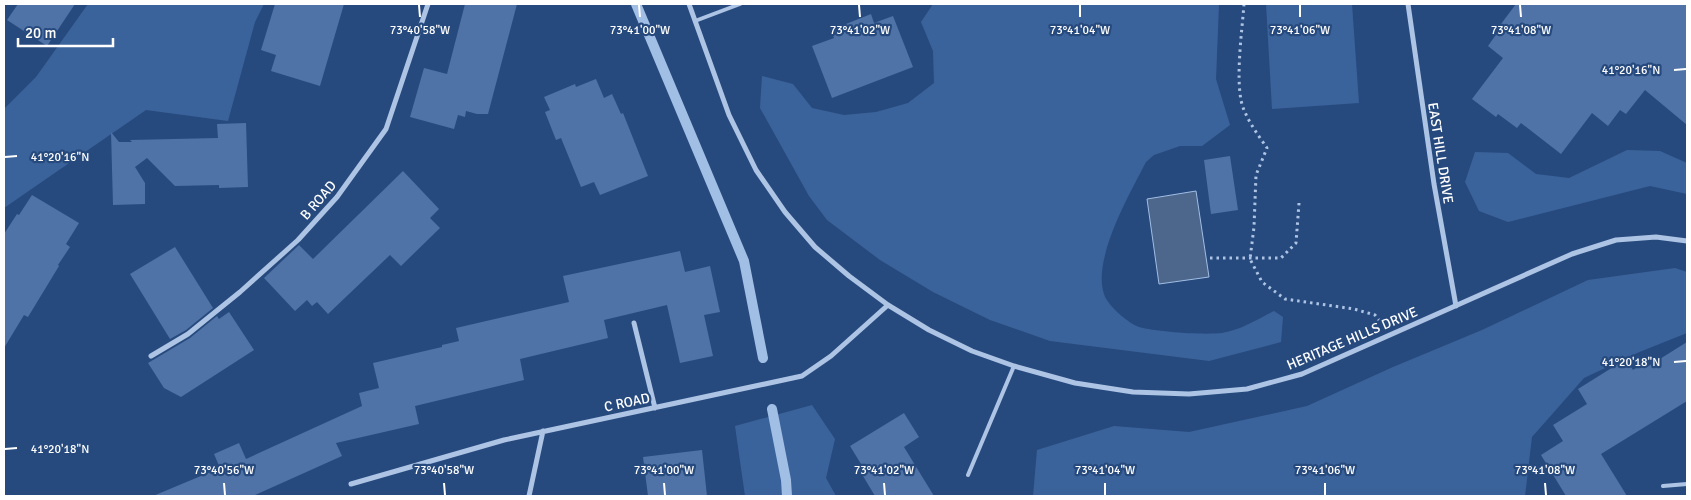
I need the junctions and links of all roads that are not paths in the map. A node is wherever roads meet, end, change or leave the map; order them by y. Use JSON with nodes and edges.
{"nodes":[{"id":1,"x":428,"y":4,"type":"edge"},
{"id":2,"x":689,"y":4,"type":"edge"},
{"id":3,"x":740,"y":4,"type":"edge"},
{"id":4,"x":1408,"y":4,"type":"edge"},
{"id":5,"x":695,"y":21,"type":"junction"},
{"id":6,"x":1687,"y":241,"type":"edge"},
{"id":7,"x":888,"y":305,"type":"junction"},
{"id":8,"x":1456,"y":306,"type":"junction"},
{"id":9,"x":634,"y":323,"type":"dead end"},
{"id":10,"x":151,"y":356,"type":"dead end"},
{"id":11,"x":1014,"y":366,"type":"junction"},
{"id":12,"x":655,"y":408,"type":"junction"},
{"id":13,"x":543,"y":431,"type":"junction"},
{"id":14,"x":968,"y":475,"type":"dead end"},
{"id":15,"x":351,"y":484,"type":"dead end"},
{"id":16,"x":1687,"y":484,"type":"edge"},
{"id":17,"x":1663,"y":486,"type":"dead end"},
{"id":18,"x":529,"y":496,"type":"edge"}],
"edges":[{"from":1,"to":10,"type":"street","name":"B ROAD"},
{"from":2,"to":5,"type":"street","name":"HERITAGE HILLS DRIVE"},
{"from":3,"to":5,"type":"lane"},
{"from":4,"to":8,"type":"street","name":"EAST HILL DRIVE"},
{"from":5,"to":7,"type":"street","name":"HERITAGE HILLS DRIVE"},
{"from":6,"to":8,"type":"street","name":"HERITAGE HILLS DRIVE"},
{"from":7,"to":11,"type":"street","name":"HERITAGE HILLS DRIVE"},
{"from":7,"to":12,"type":"street","name":"C ROAD"},
{"from":8,"to":11,"type":"street","name":"HERITAGE HILLS DRIVE"},
{"from":9,"to":12,"type":"street"},
{"from":11,"to":14,"type":"lane"},
{"from":12,"to":13,"type":"street","name":"C ROAD"},
{"from":13,"to":15,"type":"street","name":"C ROAD"},
{"from":13,"to":18,"type":"street"},
{"from":16,"to":17,"type":"lane"}]}
